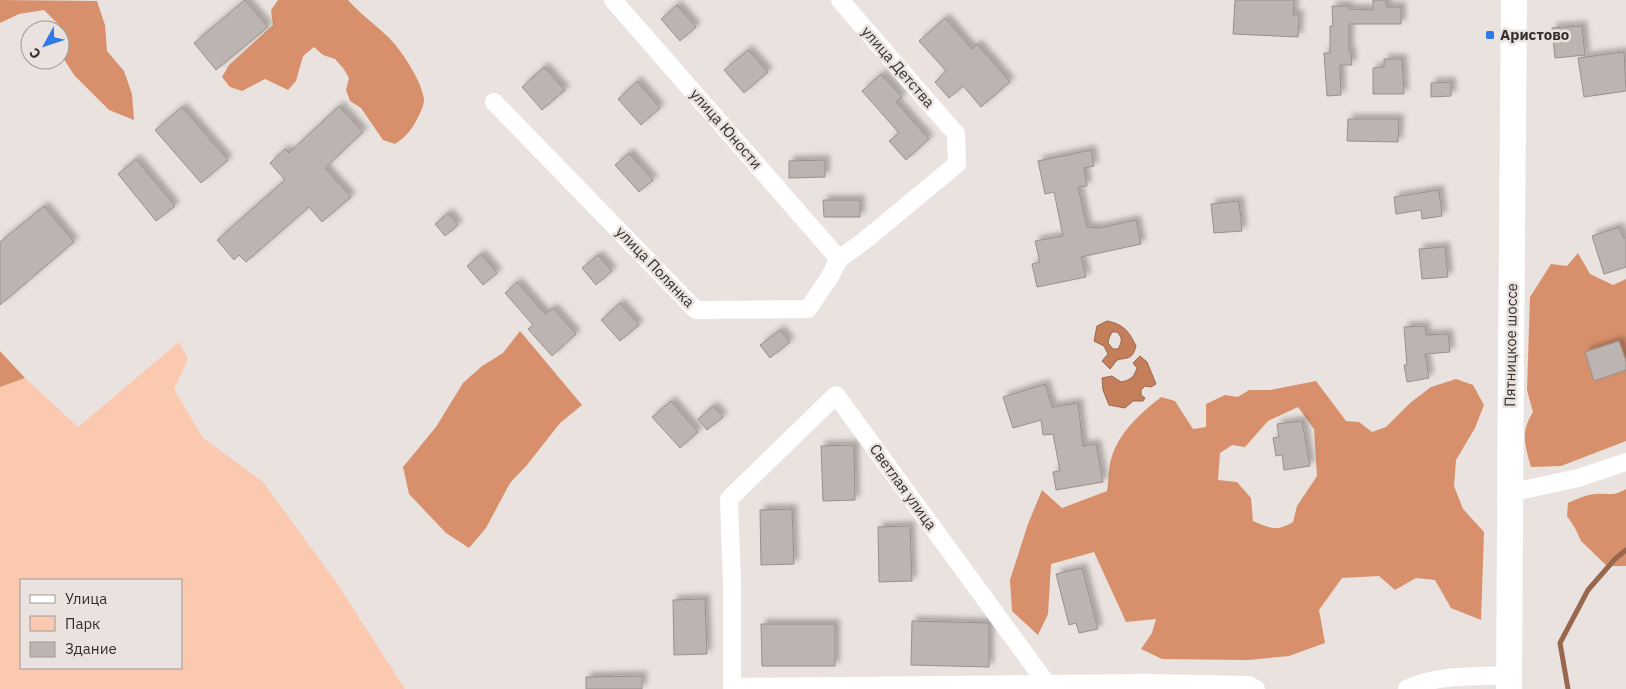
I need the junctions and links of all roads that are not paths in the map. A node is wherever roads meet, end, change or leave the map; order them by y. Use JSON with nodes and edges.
{"nodes":[{"id":1,"x":613,"y":0,"type":"edge"},
{"id":2,"x":840,"y":0,"type":"edge"},
{"id":3,"x":1514,"y":0,"type":"edge"},
{"id":4,"x":494,"y":102,"type":"dead end"},
{"id":5,"x":839,"y":259,"type":"junction"},
{"id":6,"x":1626,"y":462,"type":"edge"},
{"id":7,"x":1509,"y":493,"type":"junction"},
{"id":8,"x":1509,"y":682,"type":"edge"},
{"id":9,"x":1047,"y":684,"type":"junction"},
{"id":10,"x":732,"y":688,"type":"edge"},
{"id":11,"x":1256,"y":689,"type":"edge"},
{"id":12,"x":1407,"y":689,"type":"edge"}],
"edges":[{"from":1,"to":5,"type":"street","name":"улица Юности"},
{"from":2,"to":5,"type":"street","name":"улица Детства"},
{"from":3,"to":7,"type":"main road","name":"Пятницкое шоссе"},
{"from":4,"to":5,"type":"street","name":"улица Полянка"},
{"from":6,"to":7,"type":"street"},
{"from":7,"to":8,"type":"main road","name":"Пятницкое шоссе"},
{"from":8,"to":12,"type":"street"},
{"from":9,"to":10,"type":"street"},
{"from":9,"to":10,"type":"street","name":"Светлая улица"},
{"from":9,"to":11,"type":"street"}]}
